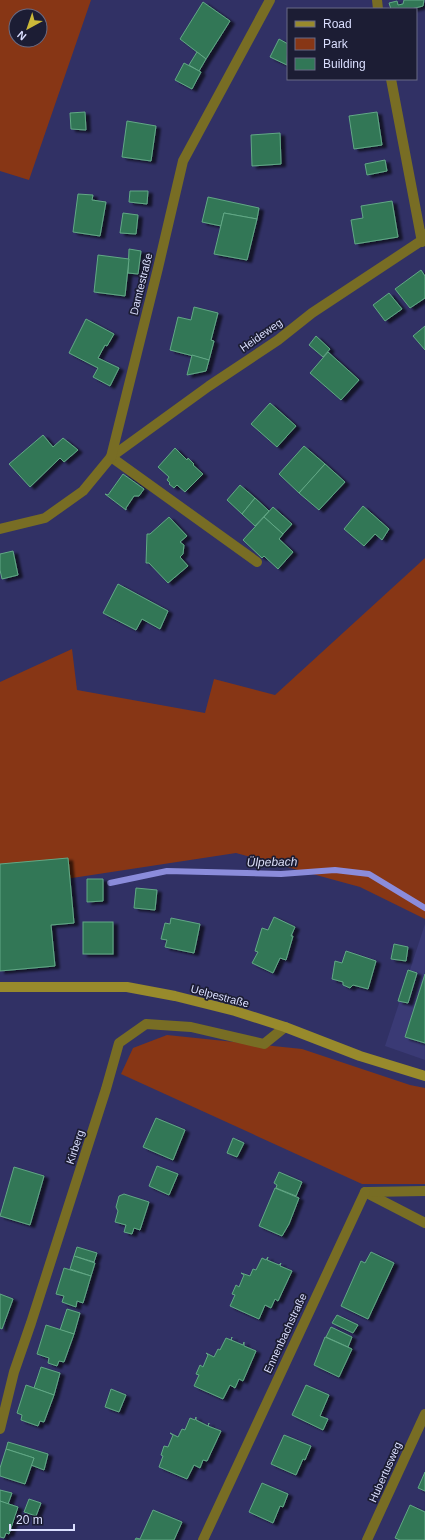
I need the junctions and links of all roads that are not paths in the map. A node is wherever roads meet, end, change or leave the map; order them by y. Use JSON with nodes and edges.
{"nodes":[{"id":1,"x":270,"y":0,"type":"edge"},
{"id":2,"x":391,"y":80,"type":"edge"},
{"id":3,"x":424,"y":240,"type":"edge"},
{"id":4,"x":111,"y":457,"type":"junction"},
{"id":5,"x":0,"y":529,"type":"edge"},
{"id":6,"x":257,"y":562,"type":"dead end"},
{"id":7,"x":0,"y":988,"type":"edge"},
{"id":8,"x":285,"y":1027,"type":"junction"},
{"id":9,"x":425,"y":1076,"type":"edge"},
{"id":10,"x":425,"y":1191,"type":"edge"},
{"id":11,"x":365,"y":1192,"type":"junction"},
{"id":12,"x":425,"y":1223,"type":"edge"},
{"id":13,"x":425,"y":1414,"type":"edge"},
{"id":14,"x":0,"y":1429,"type":"edge"},
{"id":15,"x":203,"y":1540,"type":"edge"},
{"id":16,"x":367,"y":1540,"type":"edge"}],
"edges":[{"from":1,"to":4,"type":"street","name":"Damtestraße"},
{"from":2,"to":3,"type":"street"},
{"from":3,"to":4,"type":"street","name":"Heideweg"},
{"from":4,"to":5,"type":"street","name":"Damtestraße"},
{"from":4,"to":6,"type":"street"},
{"from":7,"to":8,"type":"main road","name":"Uelpestraße"},
{"from":8,"to":9,"type":"main road","name":"Uelpestraße"},
{"from":8,"to":14,"type":"street","name":"Kirberg"},
{"from":10,"to":11,"type":"street"},
{"from":11,"to":12,"type":"street"},
{"from":11,"to":15,"type":"street","name":"Ennenbachstraße"},
{"from":13,"to":16,"type":"street","name":"Hubertusweg"}]}
